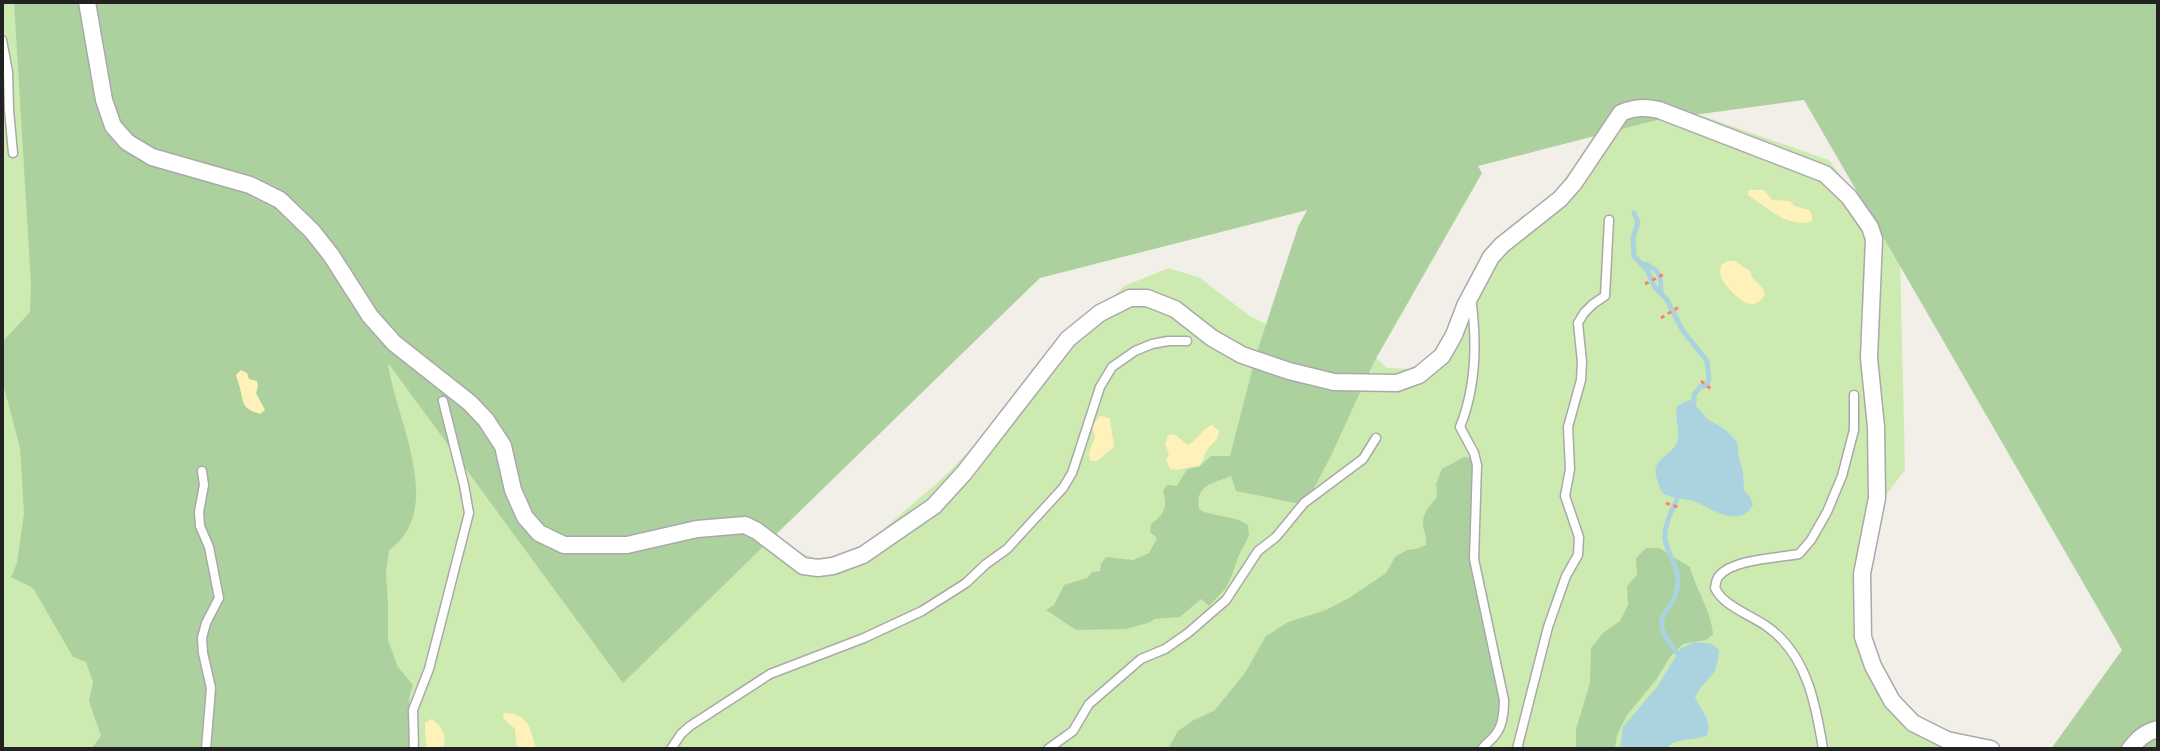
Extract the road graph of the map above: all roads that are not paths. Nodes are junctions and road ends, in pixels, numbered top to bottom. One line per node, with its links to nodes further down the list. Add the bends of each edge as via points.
1 (87, 2): 5 (street, via 104,100 113,126 127,142 152,157 250,185 280,200 312,231 394,343 486,420 503,446 525,517 539,533 564,545 627,545 697,529 745,525 803,566 833,566 863,555 934,506 1068,339 1100,313 1130,298 1167,305 1242,355 1289,371 1334,382 1397,383 1419,375 1442,356)
2 (2, 40): 3 (lane)
3 (13, 153)
4 (1609, 220): 17 (lane, via 1605,296 1578,323 1581,380 1568,427 1565,496 1579,537 1578,555 1548,627)
5 (1471, 295): 16 (lane, via 1476,330 1473,369 1460,427 1477,465 1474,559 1504,700 1497,733); 19 (street, via 1491,257 1560,199 1621,113 1632,109 1659,110 1825,174 1849,197 1874,239 1869,358 1877,498 1862,574 1863,637 1892,701 1913,723 1947,740)
6 (1187, 341): 14 (lane, via 1152,344 1112,367 1063,488 1007,549 966,583 864,638 770,674 690,726)
7 (1854, 395): 18 (lane, via 1854,430 1842,476 1811,540 1799,554 1729,569 1715,588 1770,628 1792,652 1809,683)
8 (443, 401): 13 (lane, via 469,513 429,669 413,710)
9 (1376, 438): 15 (lane, via 1363,459 1304,503 1258,551 1226,600 1165,649 1141,659 1089,704 1073,731)
10 (202, 471): 12 (lane, via 200,526 219,598 202,638 211,688)
11 (2158, 729): 20 (street)
12 (206, 749)
13 (414, 749)
14 (671, 749)
15 (1048, 749)
16 (1482, 749)
17 (1517, 749)
18 (1823, 749)
19 (1991, 749)
20 (2130, 749)

